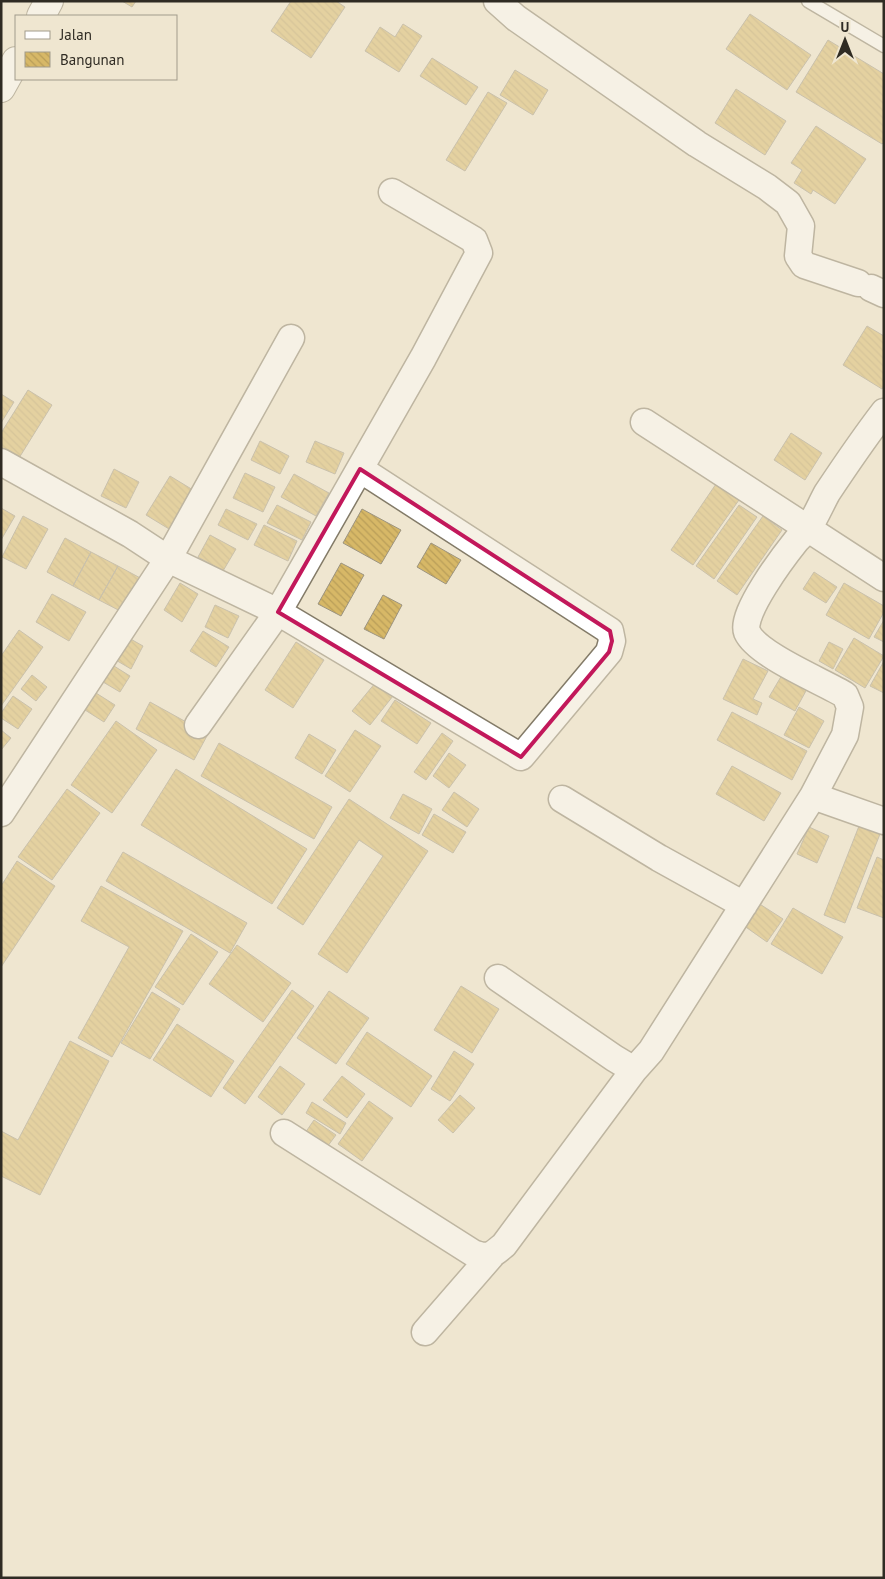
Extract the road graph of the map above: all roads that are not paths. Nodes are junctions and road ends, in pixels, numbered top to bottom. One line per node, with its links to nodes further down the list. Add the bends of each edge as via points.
1 (49, 1): 4 (street)
2 (496, 1): 9 (street, via 697,144 788,203 801,226 798,256 804,264)
3 (808, 1): 5 (lane)
4 (42, 15)
5 (884, 46)
6 (15, 63): 7 (street)
7 (1, 88)
8 (392, 192): 14 (street, via 474,240 479,253)
9 (871, 288)
10 (291, 338): 16 (street)
11 (884, 412): 15 (street, via 826,495)
12 (644, 422): 15 (street)
13 (1, 462): 16 (street, via 130,534)
14 (360, 469): 18 (street); 18 (street, via 610,631 609,652 521,757)
15 (808, 528): 17 (street); 20 (street, via 762,590 749,611 746,625 747,632 758,646 845,695 850,707 845,735)
16 (168, 559): 18 (street); 22 (street)
17 (884, 578)
18 (278, 612): 19 (street)
19 (198, 726)
20 (813, 796): 23 (street); 24 (street)
21 (562, 799): 24 (street)
22 (1, 812)
23 (884, 821)
24 (744, 905): 26 (street, via 651,1051)
25 (498, 978): 26 (street)
26 (634, 1070): 28 (street, via 504,1245)
27 (284, 1133): 28 (street, via 473,1253)
28 (491, 1256): 29 (street)
29 (425, 1332)

